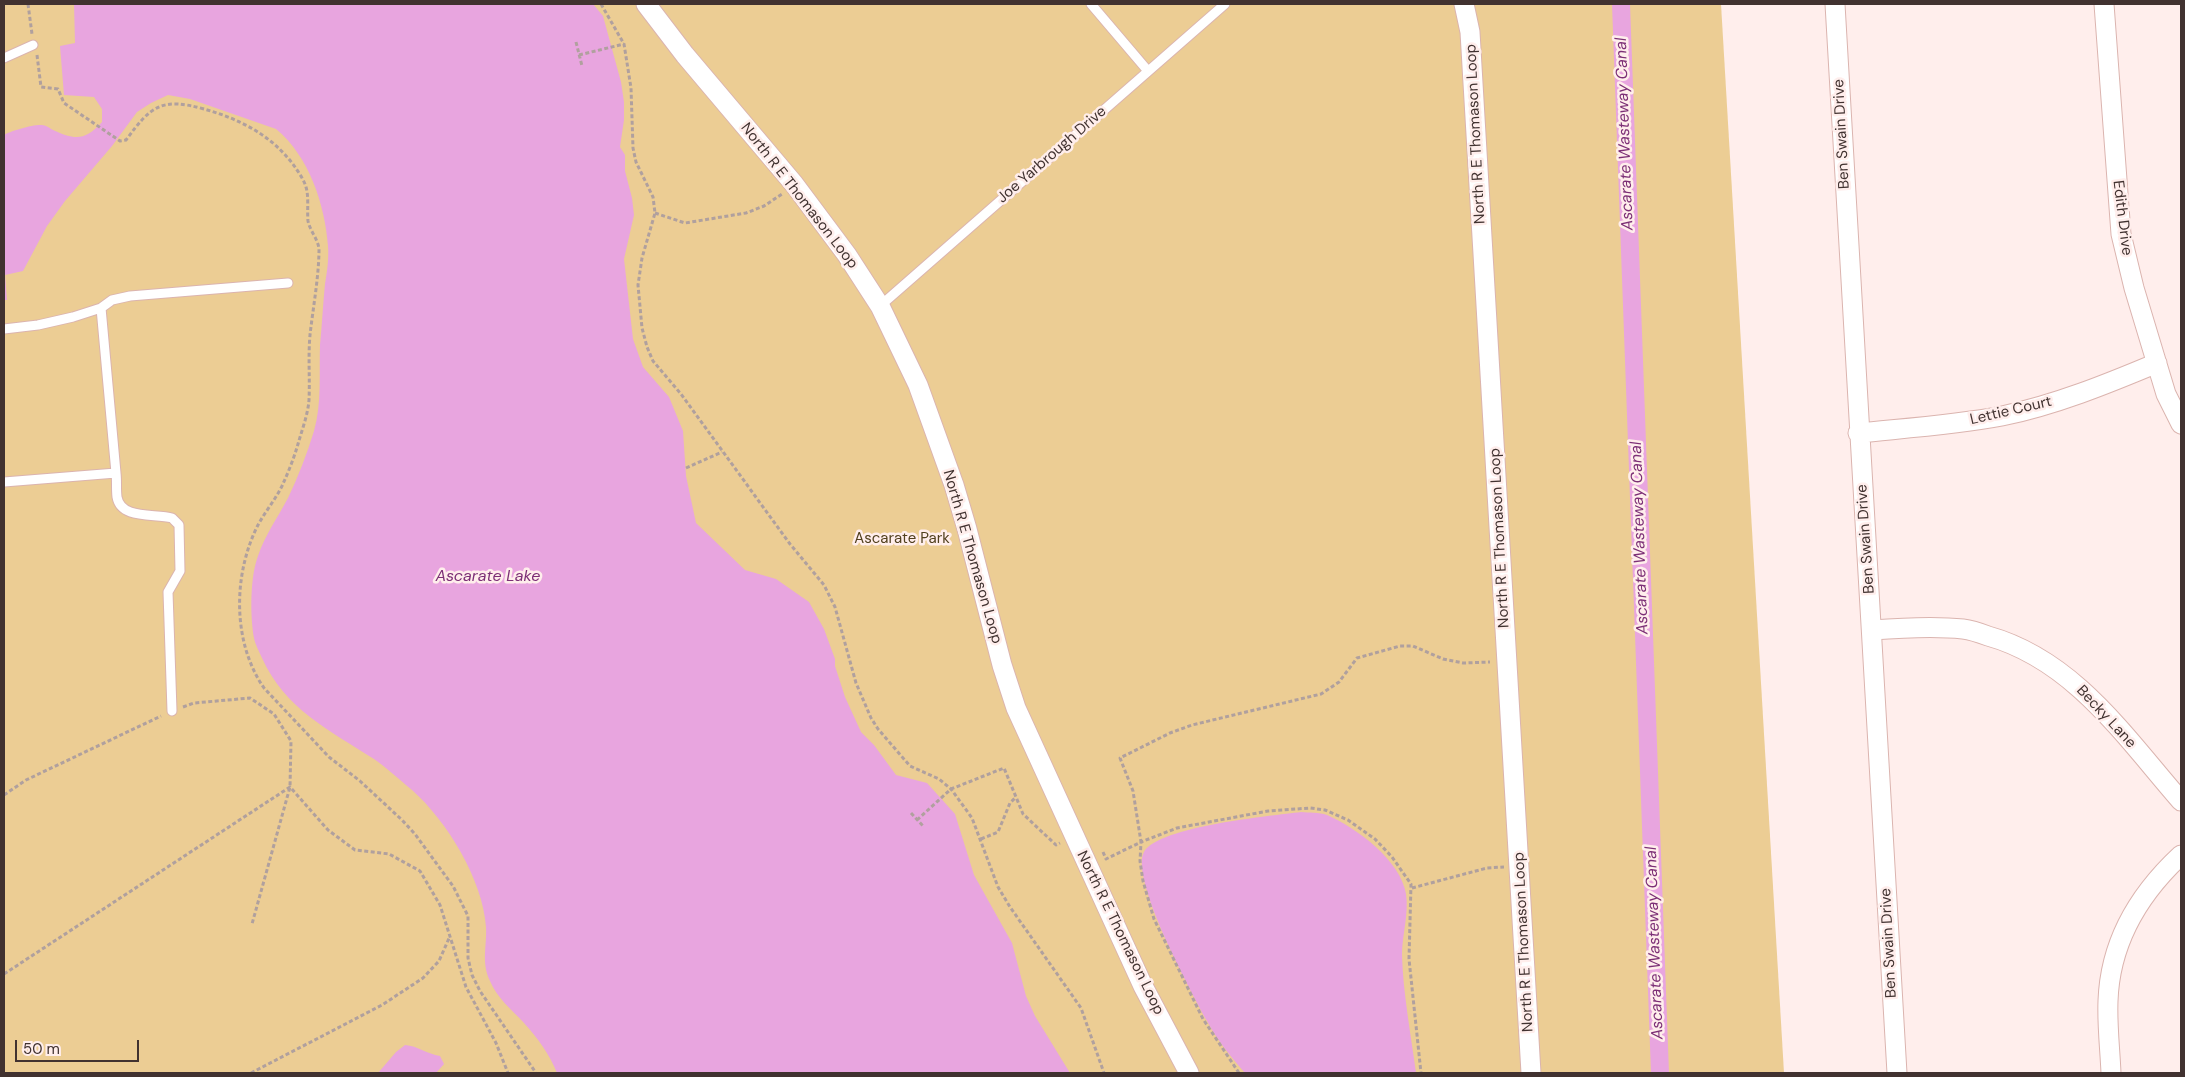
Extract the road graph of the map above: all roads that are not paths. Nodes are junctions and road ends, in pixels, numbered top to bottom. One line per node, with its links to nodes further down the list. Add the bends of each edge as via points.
1 (646, 4): 11 (street, North R E Thomason Loop, via 794,184)
2 (1090, 4): 9 (lane)
3 (1225, 4): 9 (lane, Joe Yarbrough Drive)
4 (1464, 4): 24 (street, North R E Thomason Loop, via 1470,32)
5 (1835, 4): 16 (street, Ben Swain Drive)
6 (2104, 4): 14 (street, Edith Drive, via 2121,234)
7 (34, 45): 8 (lane)
8 (4, 58)
9 (1148, 71): 11 (lane, Joe Yarbrough Drive)
10 (288, 283): 12 (lane, via 130,296 112,300)
11 (880, 306): 23 (street, North R E Thomason Loop, via 918,385 954,486 1016,708 1143,986)
12 (101, 308): 13 (lane, via 38,325); 17 (lane)
13 (4, 329)
14 (2157, 364): 15 (street, Edith Drive, via 2166,394); 16 (street, Lettie Court, via 2063,399 2004,415)
15 (2181, 424)
16 (1858, 433): 19 (street, Ben Swain Drive)
17 (116, 473): 18 (lane); 20 (lane, via 117,498 129,513 172,518 179,525 180,571 168,592)
18 (4, 482)
19 (1872, 630): 21 (street, Becky Lane, via 1963,628 2027,650 2054,666 2090,697); 25 (street, Ben Swain Drive)
20 (172, 710)
21 (2181, 801)
22 (2181, 855): 26 (street, via 2144,894 2129,918 2116,952 2108,1002)
23 (1189, 1073)
24 (1531, 1073)
25 (1897, 1073)
26 (2111, 1073)

